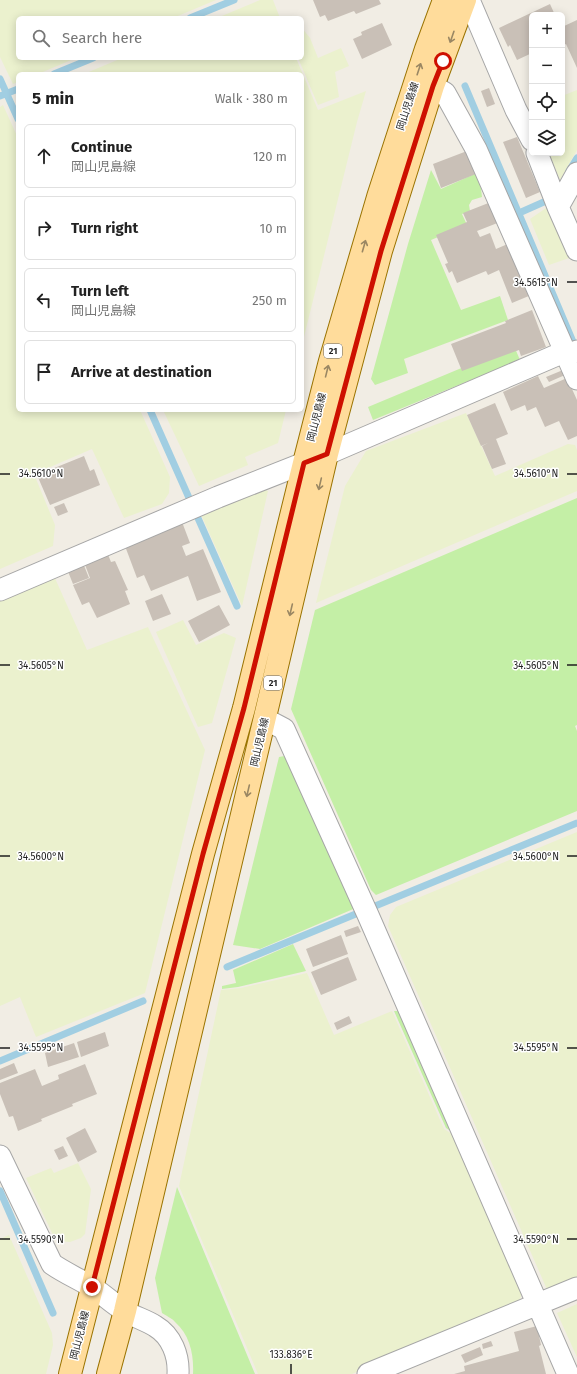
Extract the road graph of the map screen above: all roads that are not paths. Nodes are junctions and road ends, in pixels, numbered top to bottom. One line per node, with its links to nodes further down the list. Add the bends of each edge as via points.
1 (444, 0): 13 (main road, 岡山児島線 / 21, one-way to 1, via 330,361 378,197)
2 (465, 0): 4 (main road, 岡山児島線 / 21, one-way to 4)
3 (469, 0): 5 (street)
4 (433, 86): 10 (street, via 445,93 476,149); 12 (main road, 岡山児島線 / 21, via 381,251)
5 (529, 134)
6 (538, 156): 8 (street)
7 (577, 173): 8 (street)
8 (558, 206): 9 (street)
9 (577, 250)
10 (570, 353): 11 (street); 12 (street, via 557,355)
11 (577, 380)
12 (327, 454): 13 (street); 15 (main road, 岡山児島線 / 21, one-way to 15)
13 (304, 463): 14 (street); 17 (main road, 岡山児島線 / 21, via 244,708 203,854)
14 (0, 590)
15 (265, 719): 19 (street, via 284,729 366,910); 20 (main road, 岡山児島線 / 21, one-way to 20)
16 (0, 1156): 17 (street, via 52,1264)
17 (92, 1287): 20 (street); 21 (main road, 岡山児島線 / 21)
18 (577, 1288): 19 (street)
19 (540, 1310): 24 (street); 25 (street)
20 (125, 1311): 22 (main road, 岡山児島線 / 21); 23 (street, via 156,1326 166,1335 176,1354)
21 (70, 1374)
22 (108, 1374)
23 (178, 1374)
24 (368, 1374)
25 (568, 1374)

